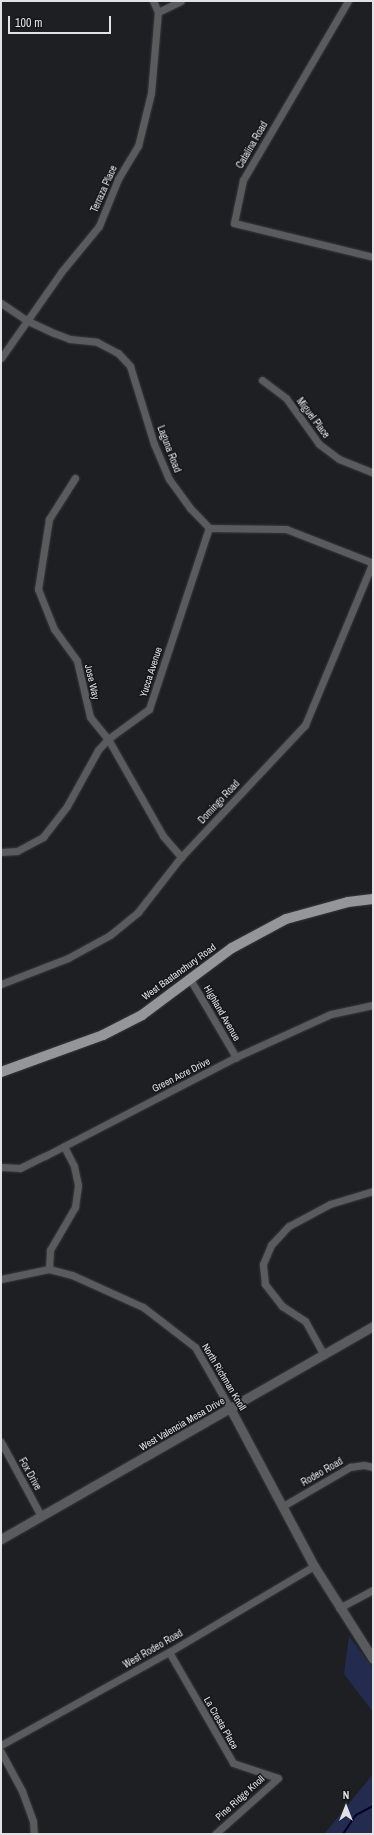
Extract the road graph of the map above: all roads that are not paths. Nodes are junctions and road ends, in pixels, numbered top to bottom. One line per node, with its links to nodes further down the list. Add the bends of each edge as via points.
1 (154, 1): 4 (street, Terraza Place)
2 (181, 1): 4 (street)
3 (348, 1): 5 (street, Catalina Road, via 243,180 234,223)
4 (158, 12): 7 (street, Terraza Place, via 150,93 138,146 118,179 99,226 62,271)
5 (373, 257)
6 (1, 303): 7 (street, Laguna Road)
7 (28, 321): 8 (street, Terraza Place); 12 (street, Laguna Road, via 70,339 97,342 118,353 130,366 154,444 169,479)
8 (1, 358)
9 (262, 380): 10 (street, Miguel Place, via 286,398 318,444 339,459)
10 (373, 472)
11 (75, 478): 14 (street, Jose Way, via 49,518 38,589 54,629 77,661 90,717)
12 (209, 528): 13 (street, via 286,529); 14 (street, Yucca Avenue, via 149,709)
13 (373, 563): 16 (street, Domingo Road, via 305,725)
14 (108, 738): 15 (street, Yucca Avenue, via 98,750 67,806 43,837 17,851); 16 (street, Jose Way, via 163,836)
15 (1, 852)
16 (181, 857): 19 (street, Domingo Road, via 138,912 110,935 68,958)
17 (373, 899): 18 (main road, West Bastanchury Road, via 348,902 292,916 232,948)
18 (190, 979): 21 (street, Highland Avenue); 22 (main road, West Bastanchury Road, via 142,1015 103,1035)
19 (1, 984)
20 (373, 1004): 21 (street, Green Acre Drive, via 331,1014)
21 (236, 1057): 23 (street, Green Acre Drive)
22 (1, 1072)
23 (64, 1146): 24 (street, Green Acre Drive, via 20,1168); 26 (street, via 78,1185 75,1207 50,1250)
24 (1, 1167)
25 (373, 1191): 29 (street, via 330,1204 289,1226 271,1246 263,1264 266,1284 282,1306 305,1322)
26 (49, 1269): 27 (street, North Richman Knoll); 30 (street, North Richman Knoll, via 72,1275 143,1307 195,1347)
27 (1, 1279)
28 (373, 1326): 29 (street, West Valencia Mesa Drive)
29 (324, 1355): 30 (street, West Valencia Mesa Drive)
30 (230, 1408): 33 (street, North Richman Knoll); 34 (street, West Valencia Mesa Drive)
31 (1, 1442): 34 (street, Fox Drive)
32 (373, 1467): 33 (street, Rodeo Road, via 350,1467)
33 (283, 1506): 36 (street, North Richman Knoll)
34 (41, 1516): 35 (street, West Valencia Mesa Drive)
35 (1, 1539)
36 (314, 1566): 38 (street, North Richman Knoll); 39 (street, West Rodeo Road)
37 (373, 1590): 38 (street)
38 (339, 1608): 40 (street, North Richman Knoll)
39 (169, 1652): 41 (street, West Rodeo Road); 43 (street, La Cresta Place, via 233,1763)
40 (373, 1659)
41 (1, 1745)
42 (1, 1752): 44 (street, via 22,1791)
43 (278, 1778): 45 (street, Pine Ridge Knoll)
44 (34, 1834)
45 (215, 1834)

